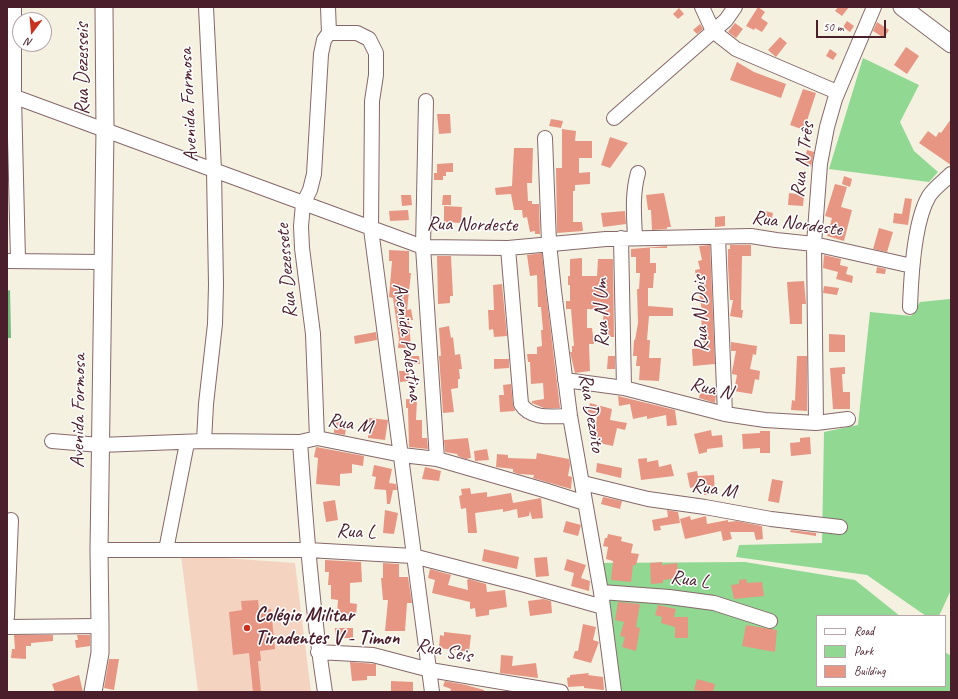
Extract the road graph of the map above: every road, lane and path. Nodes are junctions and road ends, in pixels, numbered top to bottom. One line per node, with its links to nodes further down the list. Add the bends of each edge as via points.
1 (14, 7): 13 (street)
2 (104, 7): 16 (main road, Rua Dezesseis)
3 (206, 7): 18 (street, Avenida Formosa)
4 (328, 7): 10 (street)
5 (702, 7): 9 (street)
6 (735, 7): 9 (street, via 726,20)
7 (874, 7): 12 (street, Rua N Três)
8 (902, 7): 11 (main road)
9 (713, 31): 12 (street, via 736,49); 15 (street)
10 (329, 33): 21 (street, Rua Dezessete, via 324,40 321,54 314,174); 22 (street, Avenida Palestina, via 357,33 369,40 376,53 372,101)
11 (951, 44)
12 (838, 92): 27 (street, Rua N Três, via 826,127 820,164)
13 (10, 95): 16 (street, Rua Nordeste); 30 (street)
14 (426, 101): 28 (street)
15 (614, 118)
16 (105, 130): 18 (street, Rua Nordeste); 31 (main road, Avenida Formosa)
17 (546, 138): 26 (street, Rua Dezoito)
18 (214, 170): 21 (street, Rua Nordeste); 42 (street, Avenida Formosa, via 215,324)
19 (638, 173): 23 (street, via 633,202)
20 (951, 174): 32 (street, via 930,195 923,209)
21 (303, 204): 22 (street, Rua Nordeste); 40 (street, Rua Dezessete, via 302,248 313,334)
22 (371, 229): 28 (street, Rua Nordeste); 46 (street, Avenida Palestina)
23 (635, 237): 24 (street, Rua Nordeste); 25 (street, Rua Nordeste)
24 (718, 237): 27 (street, Rua Nordeste, via 751,236); 36 (street, Rua N Dois)
25 (621, 238): 26 (street, Rua Nordeste); 35 (street, Rua N Um)
26 (549, 243): 29 (street, Rua Nordeste); 34 (street, Rua Dezoito)
27 (814, 244): 32 (street, Rua Nordeste); 39 (street, Rua N Três)
28 (423, 247): 29 (street, Rua Nordeste); 47 (street)
29 (508, 248): 37 (street, via 521,404 532,414)
30 (12, 260): 31 (street)
31 (103, 262): 45 (main road, Avenida Formosa)
32 (912, 266): 33 (street)
33 (910, 307)
34 (565, 380): 35 (street, Rua N); 37 (street, Rua Dezoito)
35 (624, 388): 36 (street, Rua N)
36 (725, 414): 39 (street, Rua N, via 765,420)
37 (570, 416): 48 (street, Rua Dezoito)
38 (848, 419): 39 (street, Rua N)
39 (816, 423)
40 (316, 438): 43 (street, Rua M); 46 (street, Rua M)
41 (52, 441): 45 (street, Rua M)
42 (204, 441): 43 (street, Rua M); 44 (street, Rua M)
43 (300, 442): 54 (street)
44 (187, 443): 45 (street, Rua M); 53 (street)
45 (100, 445): 52 (main road, Avenida Formosa)
46 (402, 455): 47 (street, Rua M); 55 (street, Avenida Palestina)
47 (438, 459): 49 (street, Rua M)
48 (583, 483): 49 (street, Rua Dezoito); 51 (street, Rua M, via 648,499 771,519)
49 (586, 503): 56 (street, Rua Dezoito)
50 (11, 520): 58 (street)
51 (840, 526)
52 (99, 550): 53 (street, Rua L); 60 (main road, Avenida Formosa)
53 (166, 550): 54 (street, Rua L)
54 (308, 550): 55 (street, Rua L); 62 (street)
55 (413, 556): 57 (street, Rua L); 63 (street, Avenida Palestina)
56 (601, 592): 57 (street, Rua Dezoito); 59 (street, Rua L, via 714,603)
57 (603, 607): 68 (street, Rua Dezoito)
58 (7, 617)
59 (770, 621)
60 (100, 626): 61 (street); 64 (main road, Avenida Formosa, via 100,653)
61 (7, 627)
62 (318, 652): 63 (street, Rua Seis, via 373,655); 65 (street)
63 (430, 670): 66 (street, Avenida Palestina); 67 (street, Rua Seis)
64 (93, 692)
65 (325, 692)
66 (432, 692)
67 (561, 692)
68 (614, 692)

